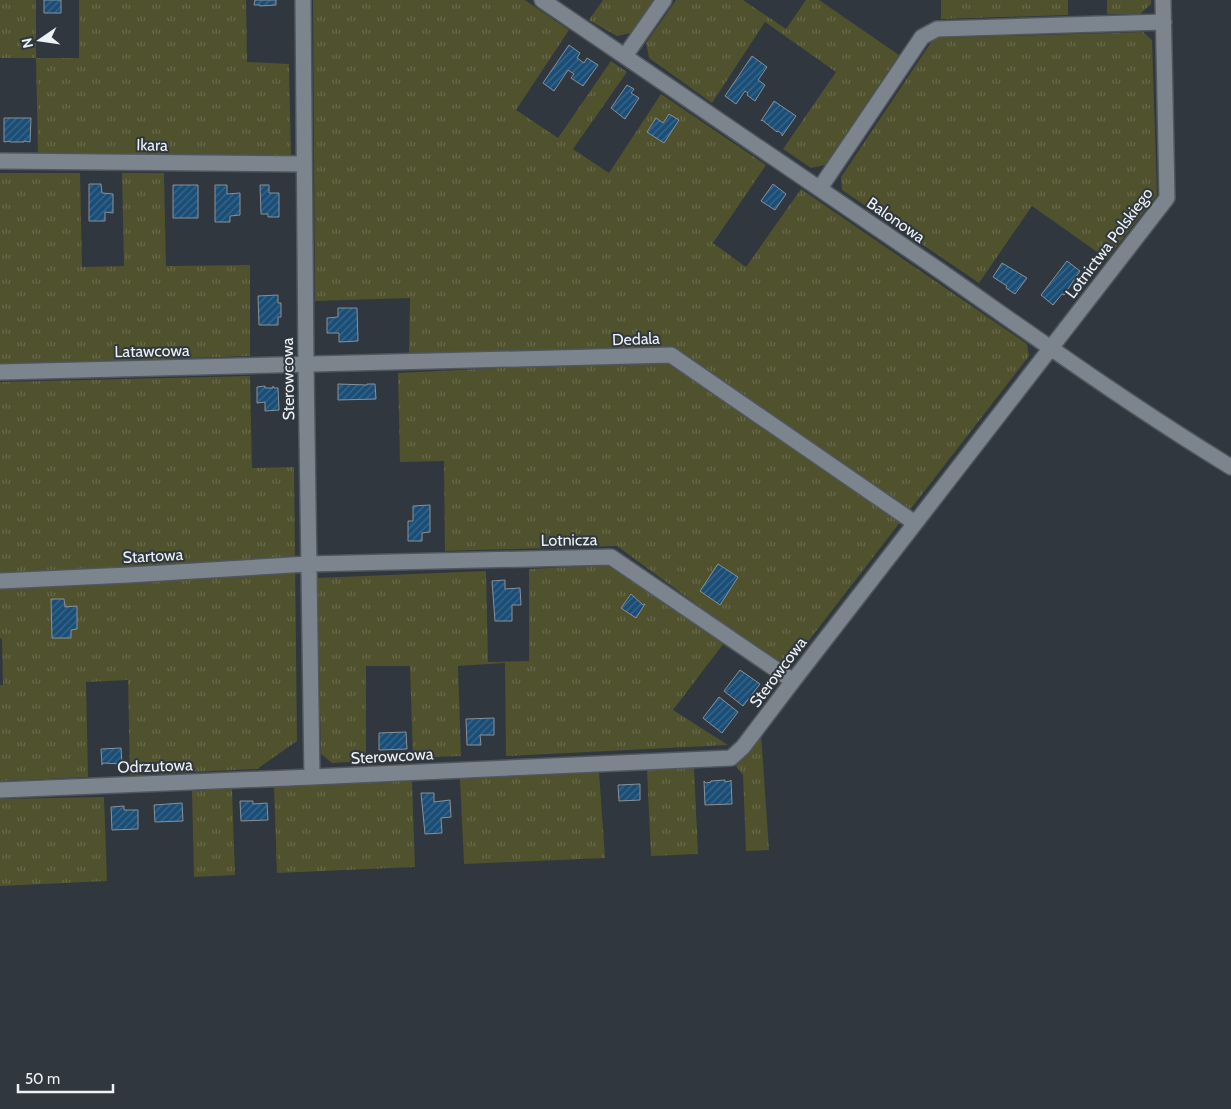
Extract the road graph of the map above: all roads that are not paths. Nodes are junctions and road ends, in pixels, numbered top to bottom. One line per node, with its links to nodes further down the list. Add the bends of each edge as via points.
1 (303, 0): 8 (street, Sterowcowa)
2 (542, 0): 6 (street, Balonowa)
3 (664, 0): 6 (street)
4 (1163, 0): 5 (street, Lotnictwa Polskiego)
5 (1164, 22): 9 (street, via 936,29 922,37); 10 (street, Lotnictwa Polskiego, via 1168,198)
6 (626, 56): 9 (street, Balonowa)
7 (0, 161): 8 (street, Ikara)
8 (304, 164): 11 (street, Sterowcowa)
9 (820, 188): 10 (street, Balonowa)
10 (1052, 348): 13 (street, Balonowa); 14 (street, Sterowcowa)
11 (306, 365): 12 (street, Latawcowa); 14 (street, Dedala, via 670,356); 15 (street, Sterowcowa)
12 (0, 372)
13 (1231, 467)
14 (915, 522): 17 (street, Sterowcowa)
15 (308, 564): 16 (street, Startowa); 17 (street, Lotnicza, via 611,557); 18 (street, Sterowcowa)
16 (0, 581)
17 (792, 681): 18 (street, Sterowcowa, via 743,747 731,758)
18 (312, 777): 19 (street, Odrzutowa)
19 (0, 790)

